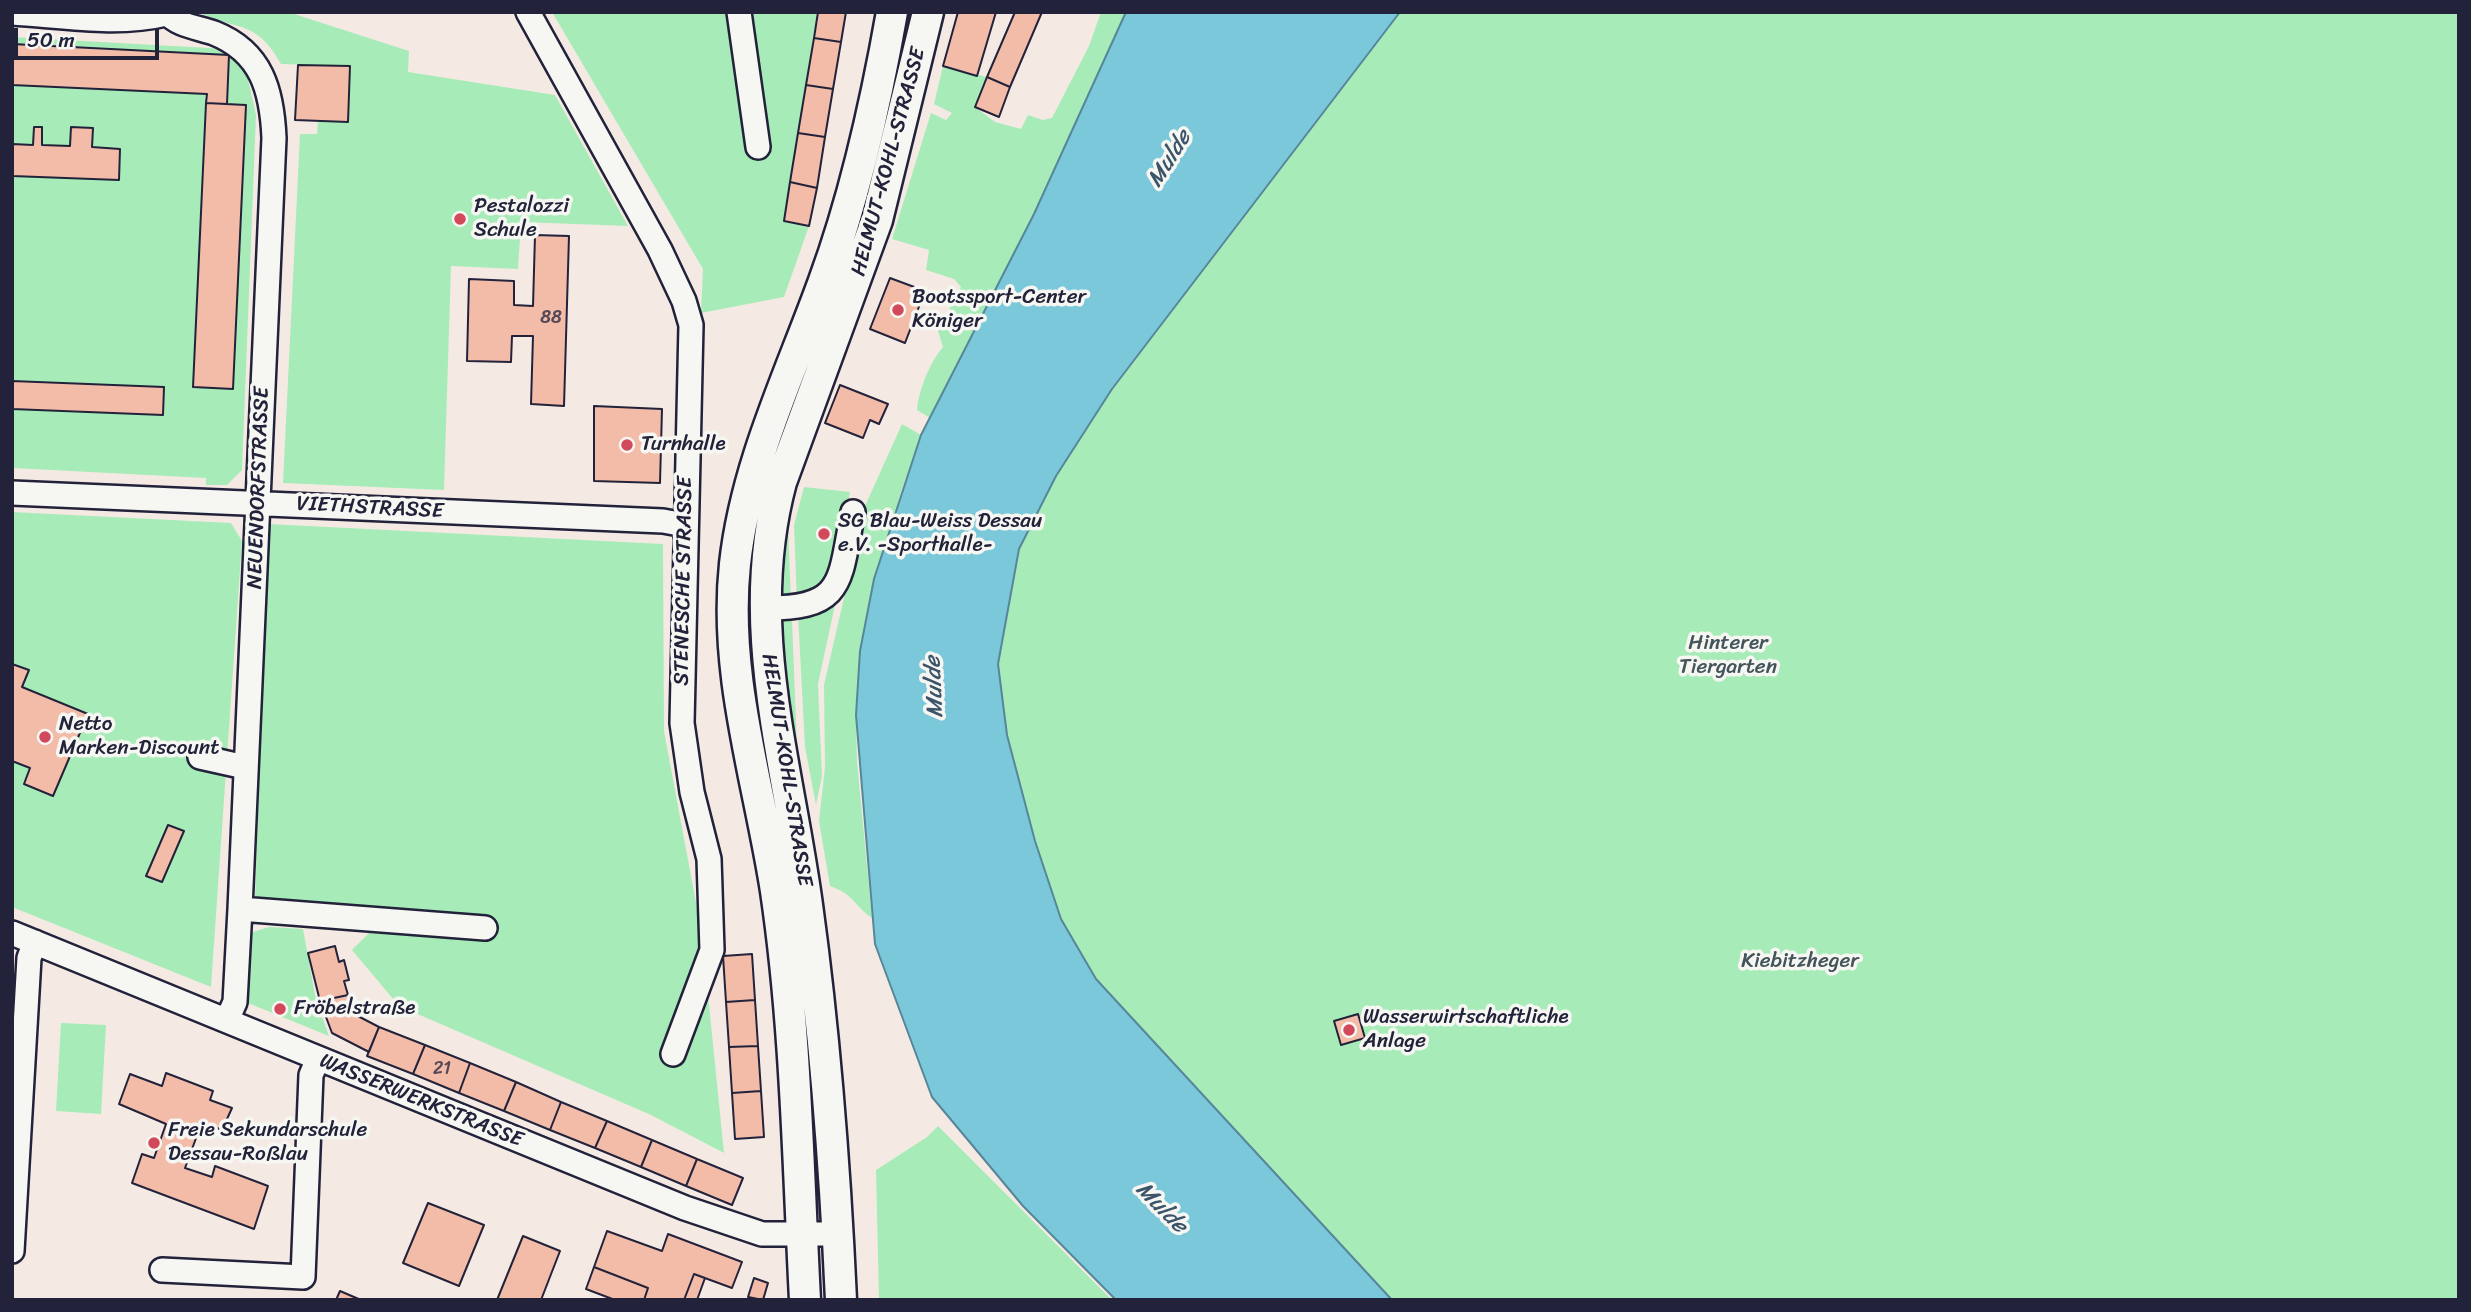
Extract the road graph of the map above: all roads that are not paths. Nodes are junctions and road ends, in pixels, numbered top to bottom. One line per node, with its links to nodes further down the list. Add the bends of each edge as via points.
1 (528, 12): 11 (street, STENESCHE STRASSE, via 684,301 691,325)
2 (739, 12): 7 (street)
3 (892, 12): 23 (main road, HELMUT-KOHL-STRASSE, via 868,136 848,208 756,458 741,514 735,568 736,668 784,956)
4 (928, 12): 12 (main road, HELMUT-KOHL-STRASSE, via 877,220 777,495)
5 (12, 13): 6 (street, via 148,19)
6 (166, 13): 9 (street, NEUENDORFSTRASSE, via 241,48 265,78 272,106)
7 (758, 148)
8 (12, 492): 9 (street, VIETHSTRASSE)
9 (259, 502): 11 (street, VIETHSTRASSE); 14 (street, NEUENDORFSTRASSE)
10 (853, 512): 12 (street, via 835,587 826,598 809,606)
11 (685, 525): 20 (street, STENESCHE STRASSE, via 682,723 692,792 709,859 712,950)
12 (764, 608): 22 (main road, HELMUT-KOHL-STRASSE, via 771,702 803,870 822,1024)
13 (200, 757): 14 (street)
14 (246, 767): 15 (street, NEUENDORFSTRASSE)
15 (240, 909): 16 (street); 19 (street, NEUENDORFSTRASSE, via 235,1002)
16 (485, 928)
17 (12, 933): 18 (street, WASSERWERKSTRASSE)
18 (35, 942): 19 (street, WASSERWERKSTRASSE); 24 (street, via 29,958)
19 (227, 1020): 21 (street, WASSERWERKSTRASSE)
20 (673, 1054)
21 (318, 1059): 23 (street, WASSERWERKSTRASSE, via 685,1208 762,1234); 25 (street, via 311,1075 303,1277)
22 (837, 1234): 23 (street, WASSERWERKSTRASSE); 27 (main road, HELMUT-KOHL-STRASSE)
23 (801, 1235): 26 (main road, HELMUT-KOHL-STRASSE)
24 (12, 1251)
25 (162, 1270)
26 (805, 1300)
27 (841, 1300)

